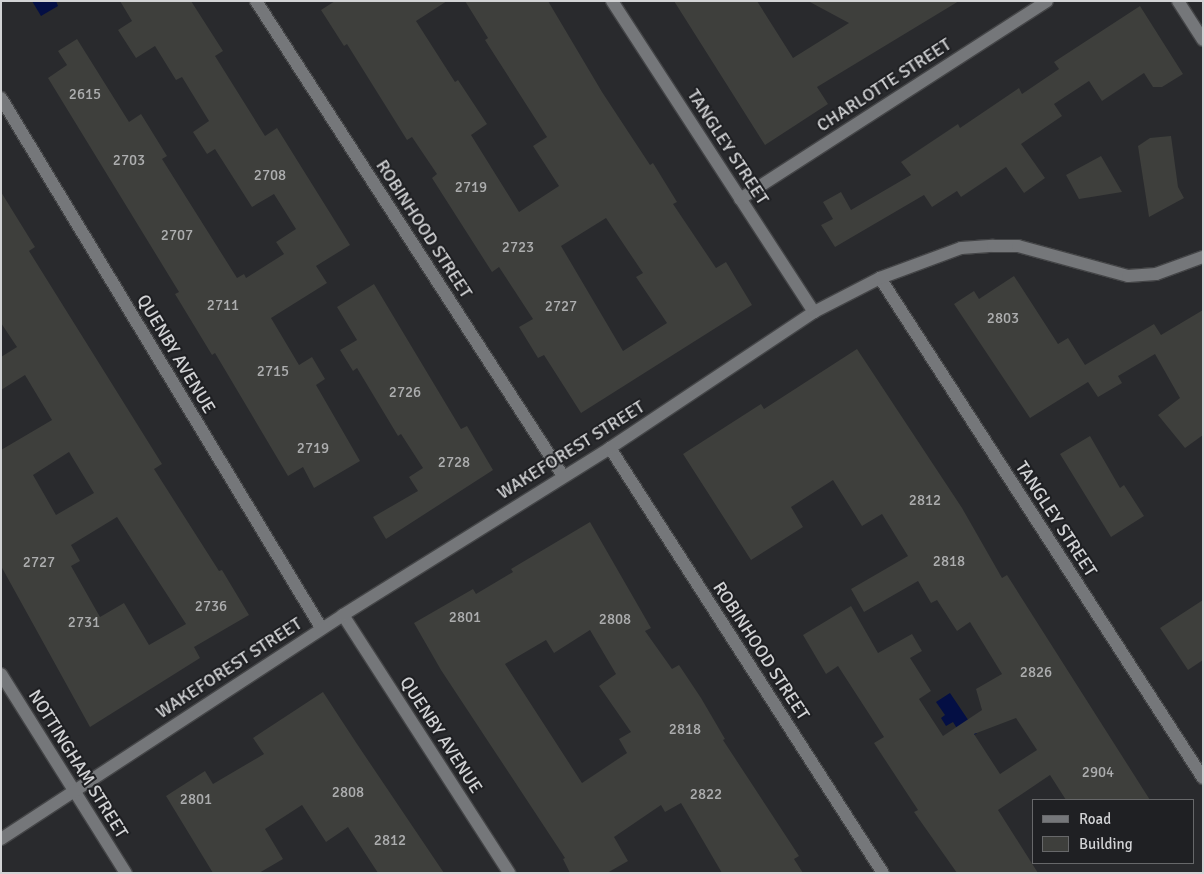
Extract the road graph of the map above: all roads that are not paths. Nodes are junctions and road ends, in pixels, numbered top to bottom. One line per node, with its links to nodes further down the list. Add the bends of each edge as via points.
1 (256, 1): 12 (street, ROBINHOOD STREET)
2 (612, 1): 7 (street, TANGLEY STREET)
3 (1046, 1): 7 (street, CHARLOTTE STREET)
4 (1178, 1): 5 (street)
5 (1203, 40)
6 (1, 98): 14 (street, QUENBY AVENUE)
7 (740, 199): 10 (street, TANGLEY STREET)
8 (1203, 257): 9 (street, WAKEFOREST STREET, via 1156,274 1128,276 1018,246 962,248)
9 (880, 278): 10 (street, WAKEFOREST STREET); 16 (street, TANGLEY STREET)
10 (814, 312): 11 (street, WAKEFOREST STREET)
11 (610, 448): 12 (street, WAKEFOREST STREET); 21 (street, ROBINHOOD STREET)
12 (563, 476): 13 (street, WAKEFOREST STREET)
13 (343, 615): 14 (street, WAKEFOREST STREET); 20 (street, QUENBY AVENUE)
14 (322, 629): 17 (street, WAKEFOREST STREET)
15 (1, 674): 17 (street, NOTTINGHAM STREET)
16 (1203, 778)
17 (73, 791): 18 (street, WAKEFOREST STREET); 19 (street, NOTTINGHAM STREET)
18 (1, 839)
19 (126, 873)
20 (509, 873)
21 (884, 873)

